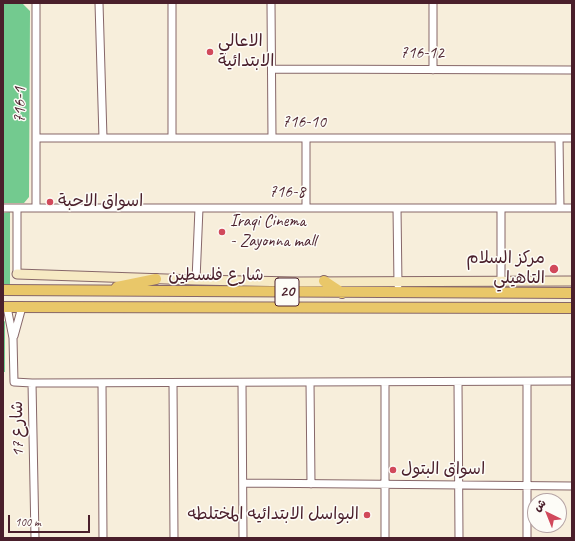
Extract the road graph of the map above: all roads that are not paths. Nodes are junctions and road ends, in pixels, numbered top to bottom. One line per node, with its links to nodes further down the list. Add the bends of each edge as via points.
1 (36, 3): 9 (street, 716-1)
2 (99, 3): 10 (street)
3 (172, 3): 11 (street)
4 (271, 3): 6 (street)
5 (433, 3): 7 (street)
6 (272, 69): 7 (street, 716-12); 12 (street)
7 (434, 70): 8 (street, 716-12)
8 (572, 70)
9 (36, 138): 10 (street, 716-10); 18 (street, 716-1)
10 (103, 138): 11 (street, 716-10)
11 (172, 138): 12 (street, 716-10)
12 (272, 138): 13 (street, 716-10)
13 (306, 138): 14 (street, 716-10); 20 (street)
14 (559, 138): 15 (street, 716-10); 23 (street)
15 (572, 138)
16 (3, 208): 17 (street, 716-8)
17 (17, 208): 18 (street, 716-8); 25 (street)
18 (36, 208): 19 (street, 716-8)
19 (199, 208): 20 (street, 716-8); 27 (street)
20 (306, 208): 21 (street, 716-8)
21 (397, 208): 22 (street, 716-8); 28 (street)
22 (501, 208): 23 (street, 716-8); 29 (street)
23 (560, 208): 24 (street, 716-8)
24 (572, 208)
25 (17, 274): 26 (street)
26 (156, 279): 27 (street); 33 (main road)
27 (196, 280): 31 (street)
28 (398, 280): 29 (street); 31 (street); 35 (street)
29 (501, 281): 30 (street); 36 (street)
30 (572, 281)
31 (324, 282): 34 (main road)
32 (3, 290): 33 (main road, شارع فلسطين / 20)
33 (104, 291): 34 (main road, شارع فلسطين / 20)
34 (342, 293): 35 (main road, شارع فلسطين / 20)
35 (398, 293): 36 (main road, شارع فلسطين / 20)
36 (501, 293): 37 (main road, شارع فلسطين / 20)
37 (572, 293)
38 (22, 307): 39 (main road, شارع فلسطين / 20); 40 (main road, شارع فلسطين / 20); 41 (street, شارع 17)
39 (4, 308): 41 (street, شارع 17)
40 (572, 308)
41 (13, 338): 48 (street, شارع 17, via 14,382)
42 (242, 382): 43 (street); 50 (street); 51 (street)
43 (310, 382): 44 (street); 52 (street)
44 (386, 382): 45 (street); 53 (street)
45 (458, 382): 46 (street); 54 (street)
46 (527, 382): 47 (street); 55 (street)
47 (572, 382)
48 (32, 383): 49 (street); 57 (street, شارع 17)
49 (102, 383): 50 (street); 58 (street)
50 (173, 383): 59 (street)
51 (243, 483): 52 (street); 60 (street)
52 (311, 484): 53 (street)
53 (385, 484): 54 (street); 61 (street)
54 (458, 485): 55 (street); 62 (street)
55 (527, 485): 56 (street); 63 (street)
56 (572, 486)
57 (35, 538)
58 (103, 538)
59 (174, 538)
60 (243, 538)
61 (385, 538)
62 (458, 538)
63 (527, 538)

